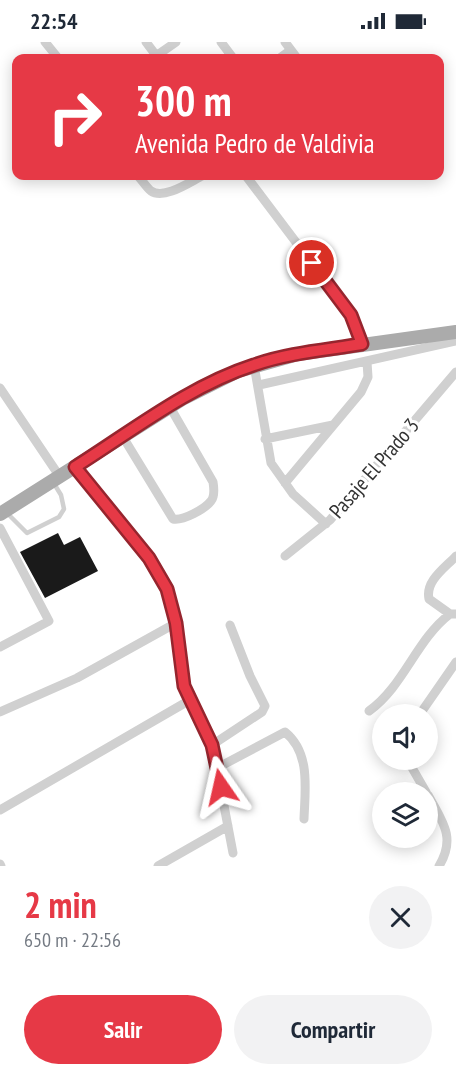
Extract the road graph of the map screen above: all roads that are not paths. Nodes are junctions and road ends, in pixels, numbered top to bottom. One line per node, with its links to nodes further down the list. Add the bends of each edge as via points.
1 (45, 42): 4 (street)
2 (176, 42): 5 (street)
3 (220, 42): 6 (street)
4 (55, 54)
5 (161, 54)
6 (230, 54)
7 (141, 180): 8 (street, via 158,194)
8 (194, 180)
9 (249, 180): 12 (street, via 351,315)
10 (456, 332): 12 (main road)
11 (456, 341): 13 (street)
12 (362, 344): 14 (main road)
13 (367, 362): 16 (street); 19 (street, via 364,387)
14 (254, 364): 16 (street); 18 (main road, via 208,384)
15 (456, 372): 26 (street, Pasaje El Prado 3)
16 (259, 385): 21 (street)
17 (0, 388): 23 (street)
18 (170, 407): 20 (main road); 20 (street, via 211,479 214,495 209,504 175,520)
19 (333, 425): 21 (street); 24 (street)
20 (123, 437): 22 (main road)
21 (266, 439): 24 (street, via 271,463)
22 (75, 467): 23 (main road); 31 (street, via 149,558 167,589)
23 (57, 479): 25 (main road); 25 (lane, via 64,509 58,517 27,533 21,531 10,514)
24 (285, 483): 26 (street)
25 (2, 513)
26 (326, 525): 28 (street, Pasaje El Prado 3)
27 (0, 528): 33 (street, via 49,621)
28 (285, 556)
29 (456, 556): 30 (street, via 429,584 427,592 429,599)
30 (453, 614): 37 (street, via 431,633 389,694)
31 (176, 623): 35 (street, via 182,678); 38 (street, via 77,678)
32 (230, 625): 39 (street, via 265,706 262,712)
33 (0, 647)
34 (456, 662): 36 (street)
35 (190, 700): 39 (street); 41 (street)
36 (427, 704)
37 (369, 711)
38 (0, 712)
39 (212, 745): 40 (street)
40 (217, 768): 43 (street, via 285,732 305,768); 44 (street)
41 (0, 810)
42 (438, 813): 47 (street, via 451,837 449,854)
43 (304, 819)
44 (228, 826): 45 (street); 46 (street)
45 (233, 853)
46 (158, 866)
47 (439, 866)

